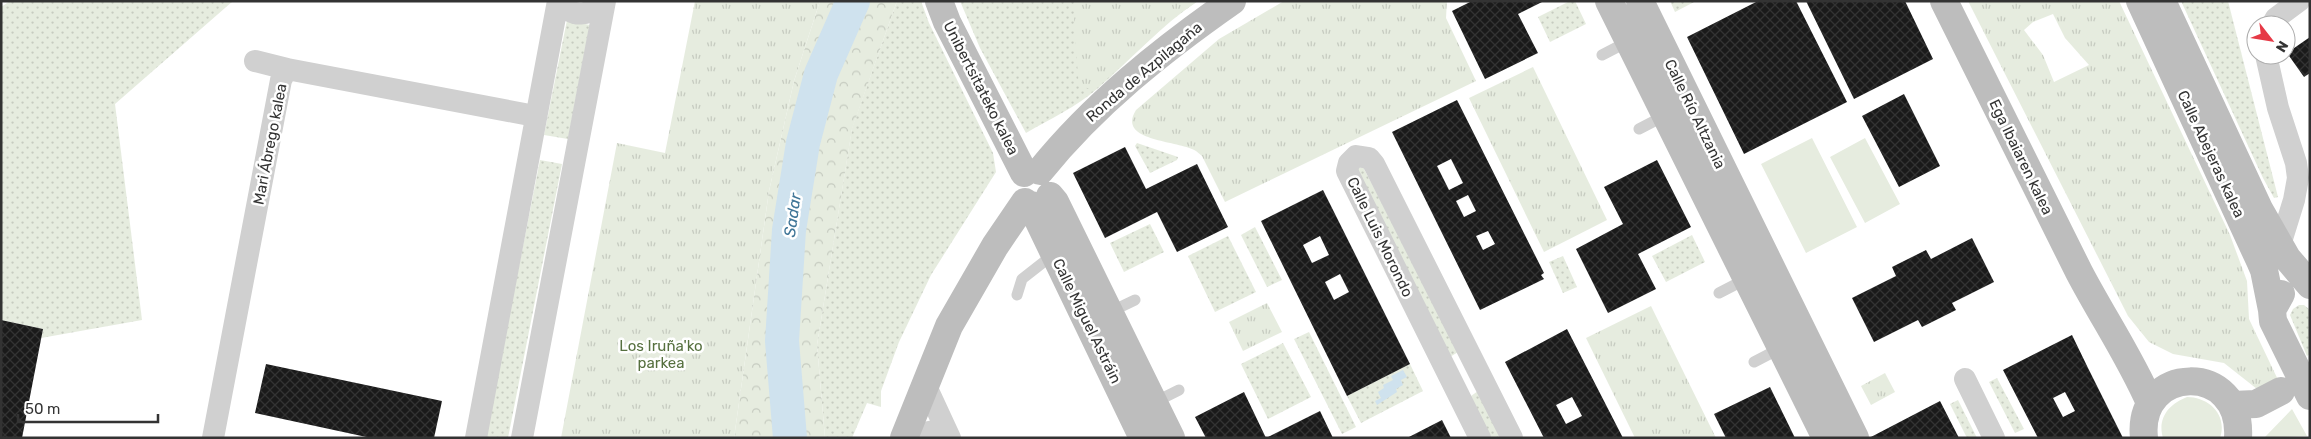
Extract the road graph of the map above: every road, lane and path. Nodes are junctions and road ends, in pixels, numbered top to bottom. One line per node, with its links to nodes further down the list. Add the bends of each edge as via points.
1 (560, 1): 2 (street, via 569,10 580,14 593,12); 18 (street)
2 (605, 1): 52 (street)
3 (939, 1): 21 (street, Unibertsitateko kalea)
4 (1232, 1): 21 (street, Ronda de Azpilagaña, via 1140,71 1082,124)
5 (1609, 1): 12 (street, Calle Río Altzania)
6 (1640, 1): 27 (street, Calle Río Altzania)
7 (1944, 1): 34 (street, Ega Ibaiaren kalea)
8 (2140, 1): 32 (street, Calle Abejeras kalea, via 2257,253)
9 (2162, 1): 23 (street, Calle Abejeras kalea)
10 (2299, 1): 11 (street)
11 (2280, 15)
12 (1629, 41): 13 (lane); 17 (street, Calle Río Altzania)
13 (1602, 54)
14 (255, 61): 16 (street)
15 (2268, 65): 20 (street, via 2278,108)
16 (287, 69): 18 (street, Mari Ábrego kalea); 50 (street, Mari Ábrego kalea, via 282,80)
17 (1666, 115): 19 (lane, Calle Río Altzania); 27 (street, Calle Río Altzania)
18 (536, 116): 51 (street)
19 (1640, 129)
20 (2302, 160): 22 (street)
21 (1034, 189): 24 (street, Ronda de Azpilagaña); 25 (street, Calle Miguel Astráin); 33 (street, Calle Miguel Astráin, via 1055,202)
22 (2294, 200): 23 (street, via 2286,209); 26 (street)
23 (2265, 219): 26 (street, Calle Abejeras kalea)
24 (1004, 235): 25 (street, via 1025,231); 42 (street, Ronda de Azpilagaña, via 949,326)
25 (1048, 243): 30 (lane, via 1022,279); 54 (street, Calle Miguel Astráin)
26 (2280, 245): 28 (street, Calle Abejeras kalea)
27 (1746, 251): 29 (lane); 35 (street, Calle Río Altzania); 59 (street, Calle Río Altzania)
28 (2310, 285): 32 (street, via 2290,287)
29 (1719, 293)
30 (1017, 295)
31 (1136, 300): 33 (lane, Calle Miguel Astráin)
32 (2272, 310): 45 (street, Calle Abejeras kalea)
33 (1110, 312): 46 (street, Calle Miguel Astráin)
34 (2100, 312): 41 (street, Ega Ibaiaren kalea, via 2139,353); 47 (street, Ega Ibaiaren kalea, via 2133,365)
35 (1782, 348): 37 (lane); 58 (street, Calle Río Altzania)
36 (1471, 356): 38 (street); 38 (street, Calle Luis Morondo, via 1374,164 1369,158 1356,156 1347,171); 40 (street, Calle Luis Morondo)
37 (1754, 362)
38 (1446, 369): 44 (street, Calle Luis Morondo)
39 (1965, 379): 60 (street)
40 (1484, 380): 44 (street); 57 (street, Calle Luis Morondo)
41 (2175, 383): 47 (street, via 2160,391); 48 (street, via 2202,381 2226,394)
42 (925, 384): 49 (street, Ronda de Azpilagaña); 53 (street)
43 (1179, 390): 46 (lane)
44 (1459, 394): 56 (street, Calle Luis Morondo)
45 (2292, 396): 48 (street, via 2256,404); 63 (street)
46 (1155, 402): 55 (street, Calle Miguel Astráin)
47 (2150, 402): 61 (street, via 2143,425)
48 (2232, 404): 62 (street, via 2239,422)
49 (904, 437): 53 (street, via 934,431)
50 (213, 438)
51 (476, 438)
52 (522, 438)
53 (949, 438)
54 (1143, 438)
55 (1171, 438)
56 (1480, 438)
57 (1512, 438)
58 (1826, 438)
59 (1855, 438)
60 (1994, 438)
61 (2144, 438)
62 (2238, 438)
63 (2246, 438)

